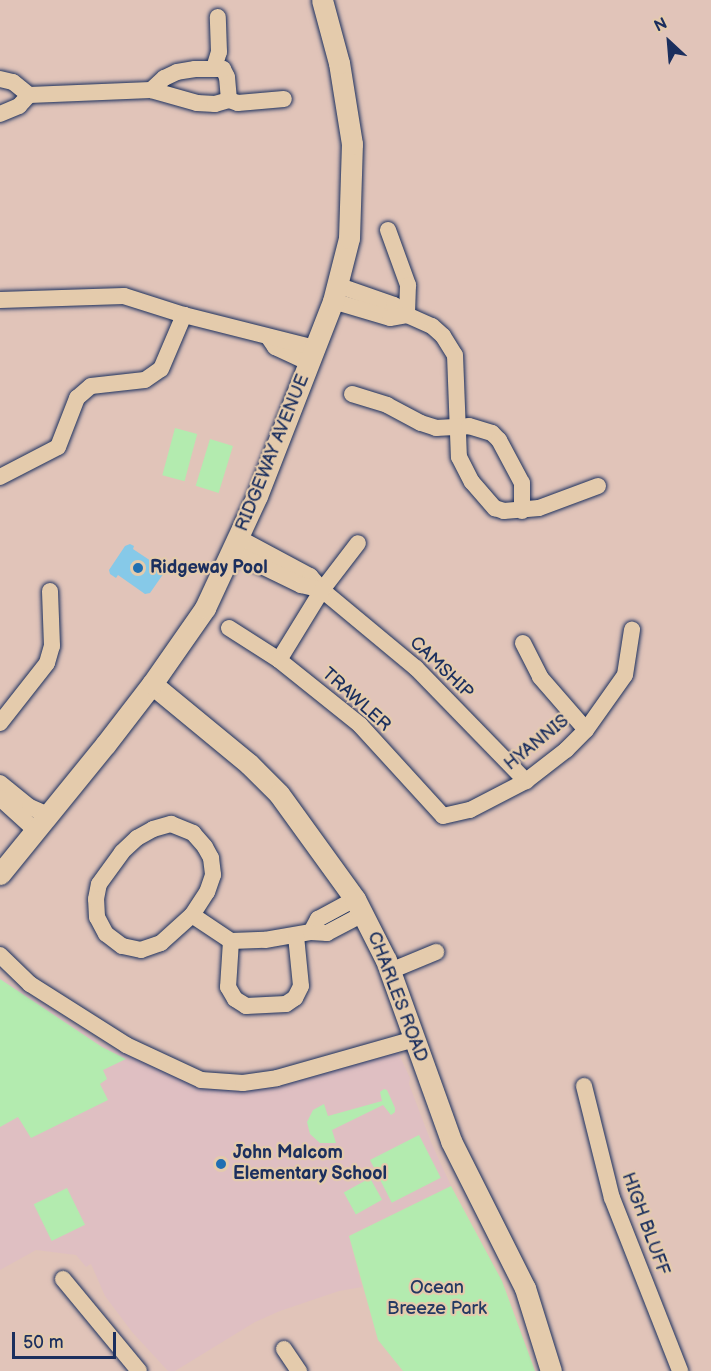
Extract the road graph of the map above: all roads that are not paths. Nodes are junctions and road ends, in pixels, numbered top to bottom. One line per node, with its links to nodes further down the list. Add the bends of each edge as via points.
1 (322, 0): 11 (street, RIDGEWAY AVENUE, via 347,103 352,144 349,238)
2 (218, 17): 3 (street, via 219,52)
3 (214, 68): 5 (street, via 177,72); 8 (street, via 222,69 227,77)
4 (0, 79): 6 (street, via 13,82)
5 (151, 90): 6 (street); 8 (street, via 197,103)
6 (29, 95): 9 (street, via 19,106)
7 (284, 99): 8 (street, via 238,103)
8 (229, 100)
9 (0, 114)
10 (388, 230): 14 (street, via 408,285)
11 (335, 293): 14 (street, via 390,318); 15 (street, RIDGEWAY AVENUE)
12 (0, 300): 13 (street, via 124,296)
13 (184, 315): 15 (street, via 269,337 276,347); 18 (street, via 161,369 145,380 91,386 77,398 58,447)
14 (407, 315): 17 (street, via 432,326 456,355)
15 (312, 355): 22 (street, RIDGEWAY AVENUE)
16 (352, 394): 17 (street, via 436,428)
17 (459, 427): 20 (street, via 483,429 499,440 522,483); 20 (street, via 459,457 478,492 504,512)
18 (0, 477)
19 (598, 486): 20 (street, via 555,504)
20 (522, 511)
21 (358, 543): 23 (street)
22 (236, 545): 23 (street, CAMSHIP, via 301,585); 29 (street, RIDGEWAY AVENUE, via 205,608)
23 (322, 590): 28 (street); 32 (street, CAMSHIP, via 416,668)
24 (50, 591): 30 (street, via 52,646 47,663)
25 (229, 628): 28 (street, TRAWLER)
26 (632, 630): 31 (street, HYANNIS, via 625,675)
27 (523, 643): 31 (street, via 540,677)
28 (279, 660): 35 (street, TRAWLER, via 360,725)
29 (152, 684): 36 (street, RIDGEWAY AVENUE); 38 (street, CHARLES ROAD, via 249,764 279,794)
30 (0, 723)
31 (586, 730): 32 (street, HYANNIS)
32 (526, 781): 35 (street, HYANNIS, via 470,810)
33 (0, 783): 36 (street, via 30,807)
34 (0, 798): 36 (street)
35 (443, 816)
36 (42, 823): 37 (street, RIDGEWAY AVENUE)
37 (0, 874)
38 (359, 907): 40 (street, via 318,919); 44 (street, CHARLES ROAD)
39 (192, 915): 39 (street, via 161,944 141,950 122,946 106,934 97,917 99,884 137,838 153,829 182,827 205,846 213,875); 41 (street)
40 (303, 934): 41 (street); 41 (street, via 301,986 295,998 286,1004 246,1006 235,999 228,987)
41 (231, 941)
42 (0, 955): 45 (street, via 30,984 117,1040 201,1080 243,1083 277,1078)
43 (435, 957): 44 (street)
44 (391, 975): 45 (street, CHARLES ROAD)
45 (406, 1041): 51 (street, CHARLES ROAD, via 525,1288)
46 (584, 1086): 52 (street, HIGH BLUFF, via 612,1198)
47 (63, 1280): 49 (street)
48 (284, 1349): 50 (street)
49 (139, 1371)
50 (299, 1371)
51 (550, 1371)
52 (680, 1371)

